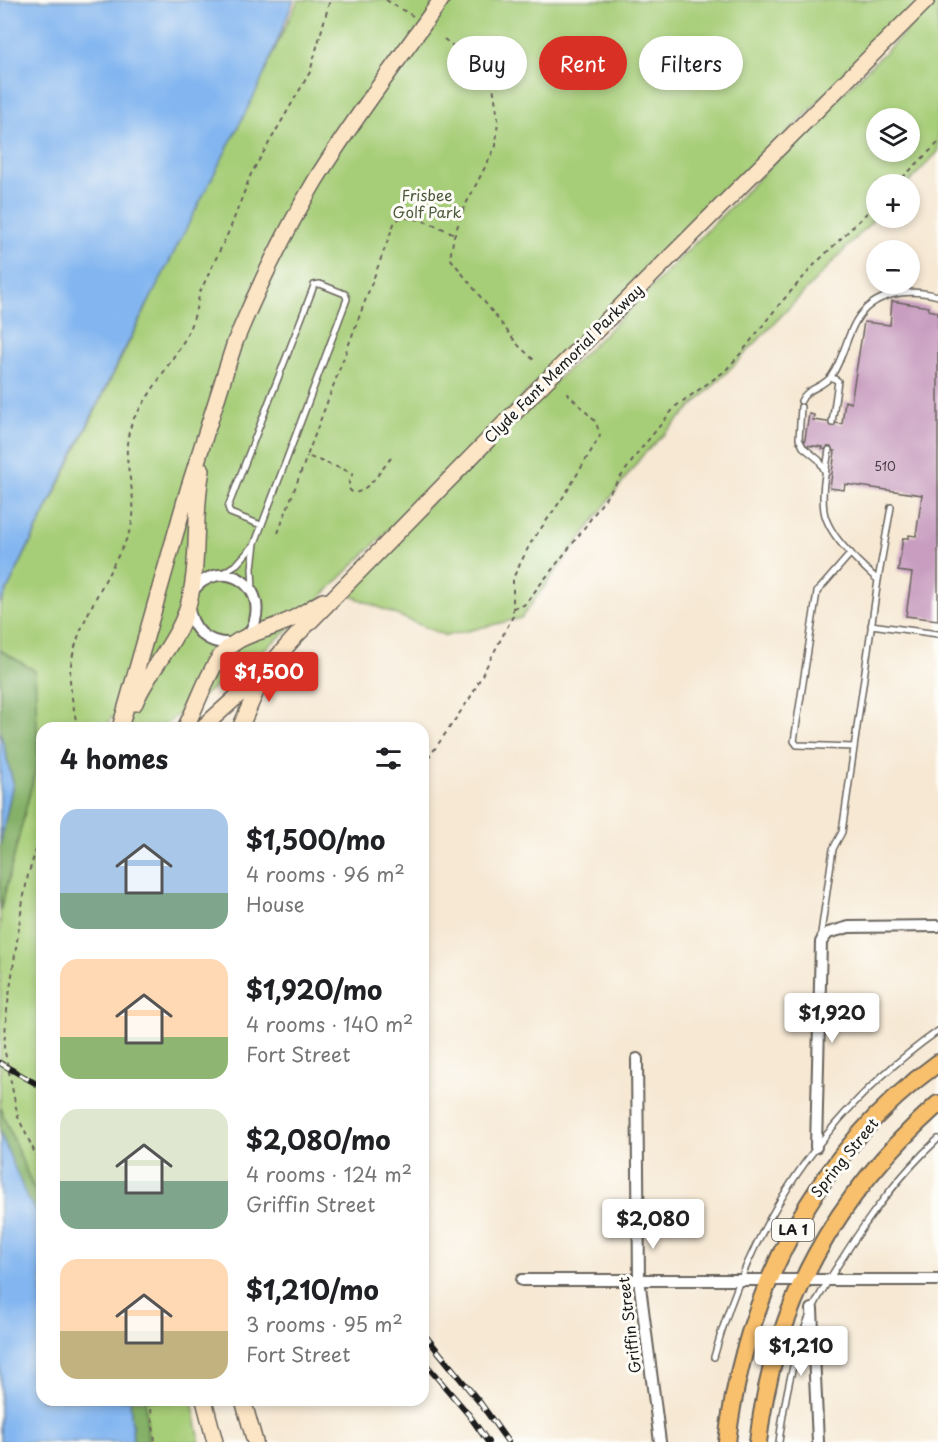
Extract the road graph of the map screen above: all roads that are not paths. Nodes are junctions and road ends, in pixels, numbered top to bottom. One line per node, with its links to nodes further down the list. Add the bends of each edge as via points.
1 (441, 0): 5 (main road, via 315,181 243,322)
2 (927, 0): 15 (main road, Clyde Fant Memorial Parkway)
3 (938, 296): 4 (lane, via 905,292 888,295 867,307 856,320)
4 (831, 377): 6 (lane, via 838,381); 8 (lane, via 808,391 801,404 799,439)
5 (217, 399): 17 (main road, via 198,498 195,574); 23 (main road)
6 (832, 423)
7 (829, 450): 8 (lane)
8 (826, 473): 12 (lane, via 824,513)
9 (891, 507): 14 (lane)
10 (261, 525): 10 (lane, via 346,302 345,294 320,284 314,285 228,507 230,513); 11 (lane)
11 (255, 543): 13 (lane, via 237,564); 16 (lane)
12 (850, 553): 14 (lane); 28 (lane, via 817,592 794,741 797,746)
13 (217, 576): 16 (street, via 233,576); 17 (street, via 204,580)
14 (878, 580): 18 (lane)
15 (340, 591): 19 (main road, via 283,623); 22 (main road, Clyde Fant Memorial Parkway)
16 (253, 593): 19 (street, via 258,610)
17 (189, 600): 21 (street, via 192,622 201,635 215,642); 24 (main road, via 176,635 141,690)
18 (871, 625): 20 (lane); 28 (lane)
19 (249, 634): 21 (main road)
20 (938, 634)
21 (234, 643): 25 (main road, via 218,659)
22 (272, 663): 26 (main road, Clyde Fant Memorial Parkway); 27 (main road)
23 (122, 722)
24 (128, 722)
25 (188, 722)
26 (208, 722)
27 (243, 722)
28 (854, 747): 30 (lane, via 842,832 833,849)
29 (938, 926): 30 (street, via 849,927 828,933)
30 (820, 947): 36 (street)
31 (938, 1031): 36 (lane, via 876,1081)
32 (637, 1059): 38 (street, Griffin Street)
33 (938, 1063): 39 (main road, Spring Street / LA 1, via 897,1097 847,1151 806,1209)
34 (938, 1104): 40 (main road, Spring Street / LA 1, via 886,1153 860,1185)
35 (938, 1139): 43 (lane, via 883,1198)
36 (816, 1147): 42 (lane, via 768,1220)
37 (522, 1280): 38 (street)
38 (639, 1280): 42 (street); 50 (street, Griffin Street)
39 (769, 1280): 40 (street); 42 (street); 51 (main road, Spring Street / LA 1, via 747,1338)
40 (802, 1280): 43 (street); 52 (main road, Spring Street / LA 1, via 775,1353)
41 (938, 1280): 43 (street)
42 (739, 1281): 45 (lane)
43 (828, 1281): 44 (lane)
44 (812, 1309): 53 (lane, via 788,1389); 54 (street)
45 (714, 1357)
46 (206, 1406): 48 (main road)
47 (245, 1406): 49 (main road)
48 (215, 1442)
49 (255, 1442)
50 (660, 1442)
51 (727, 1442)
52 (758, 1442)
53 (779, 1442)
54 (818, 1442)

